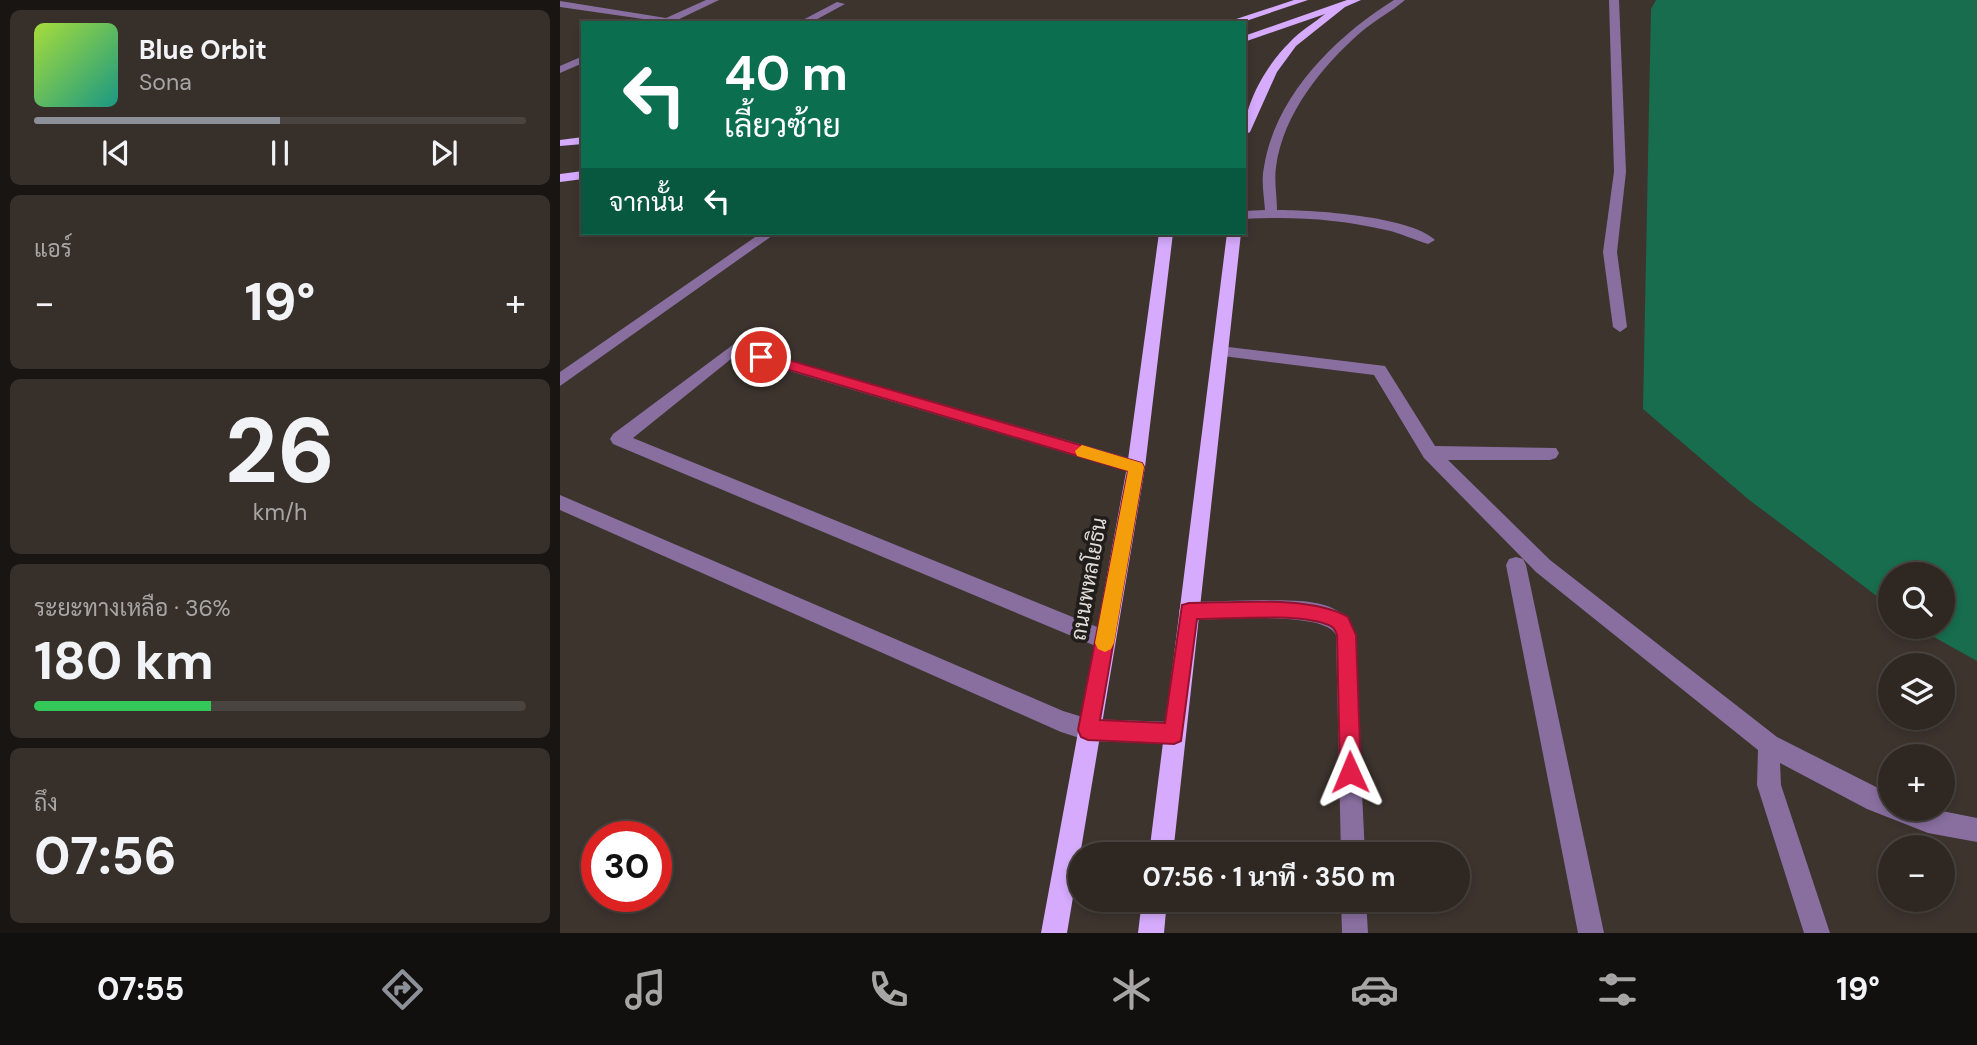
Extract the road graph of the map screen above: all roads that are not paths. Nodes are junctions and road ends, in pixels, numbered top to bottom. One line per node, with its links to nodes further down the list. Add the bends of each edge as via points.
1 (713, 0): 10 (street)
2 (1303, 0): 12 (main road)
3 (1356, 0): 8 (main road)
4 (1400, 0): 21 (street, via 1341,46 1300,91 1282,122 1269,165)
5 (1614, 0): 27 (street, via 1620,172 1610,252)
6 (560, 4): 9 (street)
7 (840, 4): 11 (street)
8 (1342, 5): 13 (main road); 16 (main road, via 1293,44 1272,71)
9 (658, 21)
10 (666, 21)
11 (806, 21)
12 (1235, 21)
13 (1246, 38)
14 (581, 61): 15 (street)
15 (560, 70)
16 (1246, 128)
17 (580, 139): 18 (main road)
18 (560, 143)
19 (581, 175): 20 (main road)
20 (560, 178)
21 (1271, 212): 22 (street); 26 (street, via 1397,227)
22 (1246, 215)
23 (766, 235): 29 (street)
24 (1166, 235): 32 (main road, ถนนพหลโยธิน)
25 (1234, 235): 28 (main road)
26 (1428, 240)
27 (1620, 327)
28 (1220, 351): 30 (street, via 1379,370); 35 (main road)
29 (560, 380)
30 (1430, 453): 31 (street); 39 (street, via 1543,566)
31 (1550, 453)
32 (1136, 467): 36 (main road, ถนนพหลโยธิน); 36 (street, via 734,349 620,439)
33 (560, 502): 37 (street, via 1015,703)
34 (1516, 565): 50 (street)
35 (1189, 611): 38 (main road); 44 (street, via 1300,612 1331,616 1342,623)
36 (1105, 640): 37 (main road, ถนนพหลโยธิน)
37 (1088, 730): 38 (street); 47 (main road, ถนนพหลโยธิน)
38 (1174, 733): 43 (main road)
39 (1769, 745): 40 (street); 51 (street, via 1769,785)
40 (1878, 801)
41 (1928, 821): 42 (street)
42 (1977, 830)
43 (1162, 842)
44 (1353, 842)
45 (1154, 912): 48 (main road)
46 (1354, 912): 49 (street)
47 (1054, 933)
48 (1151, 933)
49 (1355, 933)
50 (1591, 933)
51 (1817, 933)

